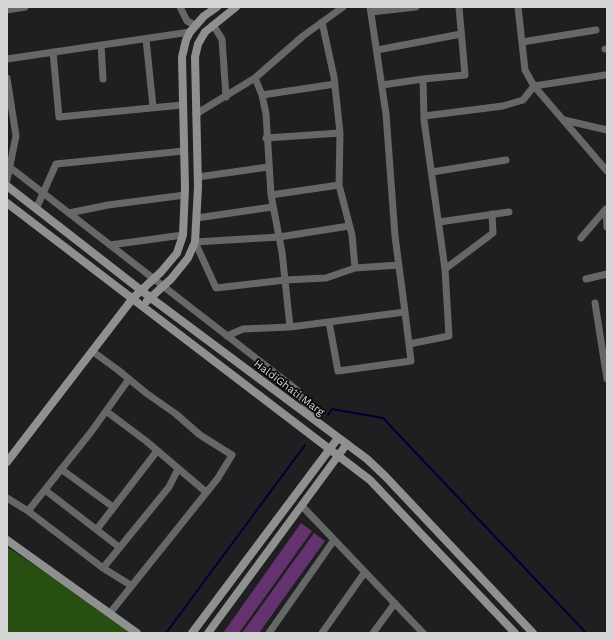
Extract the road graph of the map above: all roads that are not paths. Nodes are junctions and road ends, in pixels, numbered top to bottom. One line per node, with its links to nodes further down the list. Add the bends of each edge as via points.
1 (25, 7): 9 (street)
2 (180, 7): 12 (street, via 187,21)
3 (217, 7): 12 (street)
4 (236, 7): 13 (street)
5 (343, 7): 11 (street)
6 (416, 7): 10 (street)
7 (459, 7): 16 (street)
8 (518, 7): 18 (street)
9 (7, 10)
10 (370, 10): 20 (street)
11 (322, 22): 26 (street); 28 (street)
12 (196, 25): 15 (street)
13 (213, 25): 32 (street, via 222,39); 35 (street, via 201,38 196,51)
14 (596, 30): 18 (street)
15 (190, 32): 17 (street); 33 (street, via 182,57)
16 (461, 34): 20 (street); 27 (street, via 465,75)
17 (146, 38): 19 (street); 34 (street)
18 (522, 42): 30 (street, via 525,70)
19 (102, 45): 21 (street); 25 (street)
20 (377, 50): 29 (street)
21 (53, 52): 22 (street); 34 (street, via 59,117)
22 (7, 59)
23 (605, 74): 30 (street)
24 (7, 78): 44 (street, via 16,136)
25 (103, 78)
26 (255, 78): 31 (street); 32 (street)
27 (423, 79): 29 (street); 36 (street)
28 (335, 84): 31 (street); 39 (street)
29 (382, 85): 70 (street)
30 (534, 86): 36 (street, via 524,100 510,104 478,111); 37 (street)
31 (262, 95): 40 (street, via 266,114)
32 (226, 97): 35 (street)
33 (182, 105): 34 (street); 41 (street)
34 (153, 107)
35 (196, 114): 47 (street)
36 (424, 116): 46 (street)
37 (564, 120): 38 (street); 45 (street)
38 (607, 130)
39 (340, 133): 40 (street); 49 (street)
40 (266, 138): 43 (street)
41 (184, 151): 51 (street, via 56,164); 52 (street)
42 (506, 160): 46 (street)
43 (268, 166): 47 (street); 53 (street)
44 (9, 167): 48 (street); 51 (street)
45 (607, 171)
46 (432, 172): 62 (street)
47 (198, 177): 61 (street)
48 (7, 180)
49 (339, 185): 53 (street); 63 (street)
50 (7, 186): 56 (street, HaldiGhati Marg)
51 (42, 193): 56 (street); 59 (street)
52 (185, 195): 59 (street); 65 (street)
53 (271, 195): 55 (street)
54 (7, 203): 79 (street)
55 (272, 207): 61 (street); 66 (street)
56 (36, 209): 78 (street, HaldiGhati Marg)
57 (606, 209): 64 (street); 67 (street)
58 (509, 212): 60 (street)
59 (69, 213): 69 (street)
60 (492, 214): 62 (street); 72 (street, via 493,233)
61 (197, 218): 68 (street)
62 (439, 222): 72 (street)
63 (349, 226): 66 (street); 71 (street)
64 (607, 227)
65 (183, 235): 69 (street); 74 (street, via 177,252)
66 (279, 237): 68 (street); 76 (street)
67 (581, 238)
68 (195, 242): 76 (street, via 216,288); 77 (street, via 188,258)
69 (110, 245): 74 (street)
70 (399, 265): 71 (street); 83 (street)
71 (355, 268): 76 (street, via 326,278)
72 (445, 269): 89 (street, via 449,336)
73 (607, 274): 75 (street)
74 (154, 278): 77 (street); 78 (street)
75 (586, 279)
76 (285, 280): 85 (street)
77 (163, 286): 80 (street); 88 (street)
78 (141, 290): 79 (street); 80 (street, HaldiGhati Marg)
79 (133, 298): 82 (street); 90 (street)
80 (151, 298): 82 (street); 94 (street, HaldiGhati Marg)
81 (595, 303): 87 (street)
82 (144, 306): 97 (street)
83 (405, 312): 84 (street); 89 (street)
84 (329, 322): 85 (street); 89 (street, via 338,371 411,361)
85 (290, 327): 88 (street, via 243,329)
86 (607, 330): 87 (street)
87 (599, 331): 92 (street)
88 (231, 334): 94 (street, via 297,390)
89 (409, 344)
90 (92, 351): 91 (street); 100 (street)
91 (129, 379): 93 (street); 104 (street, via 200,435 232,455)
92 (607, 379)
93 (106, 411): 98 (street); 101 (street)
94 (316, 422): 95 (street, HaldiGhati Marg)
95 (338, 438): 96 (street, HaldiGhati Marg); 97 (street)
96 (346, 445): 99 (street); 126 (street, HaldiGhati Marg, via 367,459 385,476)
97 (330, 449): 99 (street); 119 (street)
98 (157, 451): 102 (street); 107 (street)
99 (339, 456): 106 (street); 125 (street, via 370,480)
100 (7, 462)
101 (61, 469): 103 (street); 107 (street)
102 (178, 469): 104 (street); 112 (street, via 169,487)
103 (45, 490): 108 (street); 109 (street)
104 (206, 492): 115 (street)
105 (7, 498): 108 (street)
106 (302, 506): 111 (street); 120 (street)
107 (113, 507): 109 (street)
108 (28, 511): 113 (street)
109 (97, 529): 112 (street)
110 (7, 540): 117 (street)
111 (334, 540): 114 (street); 121 (street)
112 (119, 548): 113 (street)
113 (103, 568): 115 (street)
114 (365, 572): 116 (street); 122 (street)
115 (132, 586): 117 (street)
116 (395, 603): 123 (street); 124 (street)
117 (110, 613): 118 (street)
118 (137, 633)
119 (192, 633)
120 (208, 633)
121 (269, 633)
122 (322, 633)
123 (373, 633)
124 (423, 633)
125 (515, 633)
126 (533, 633)

